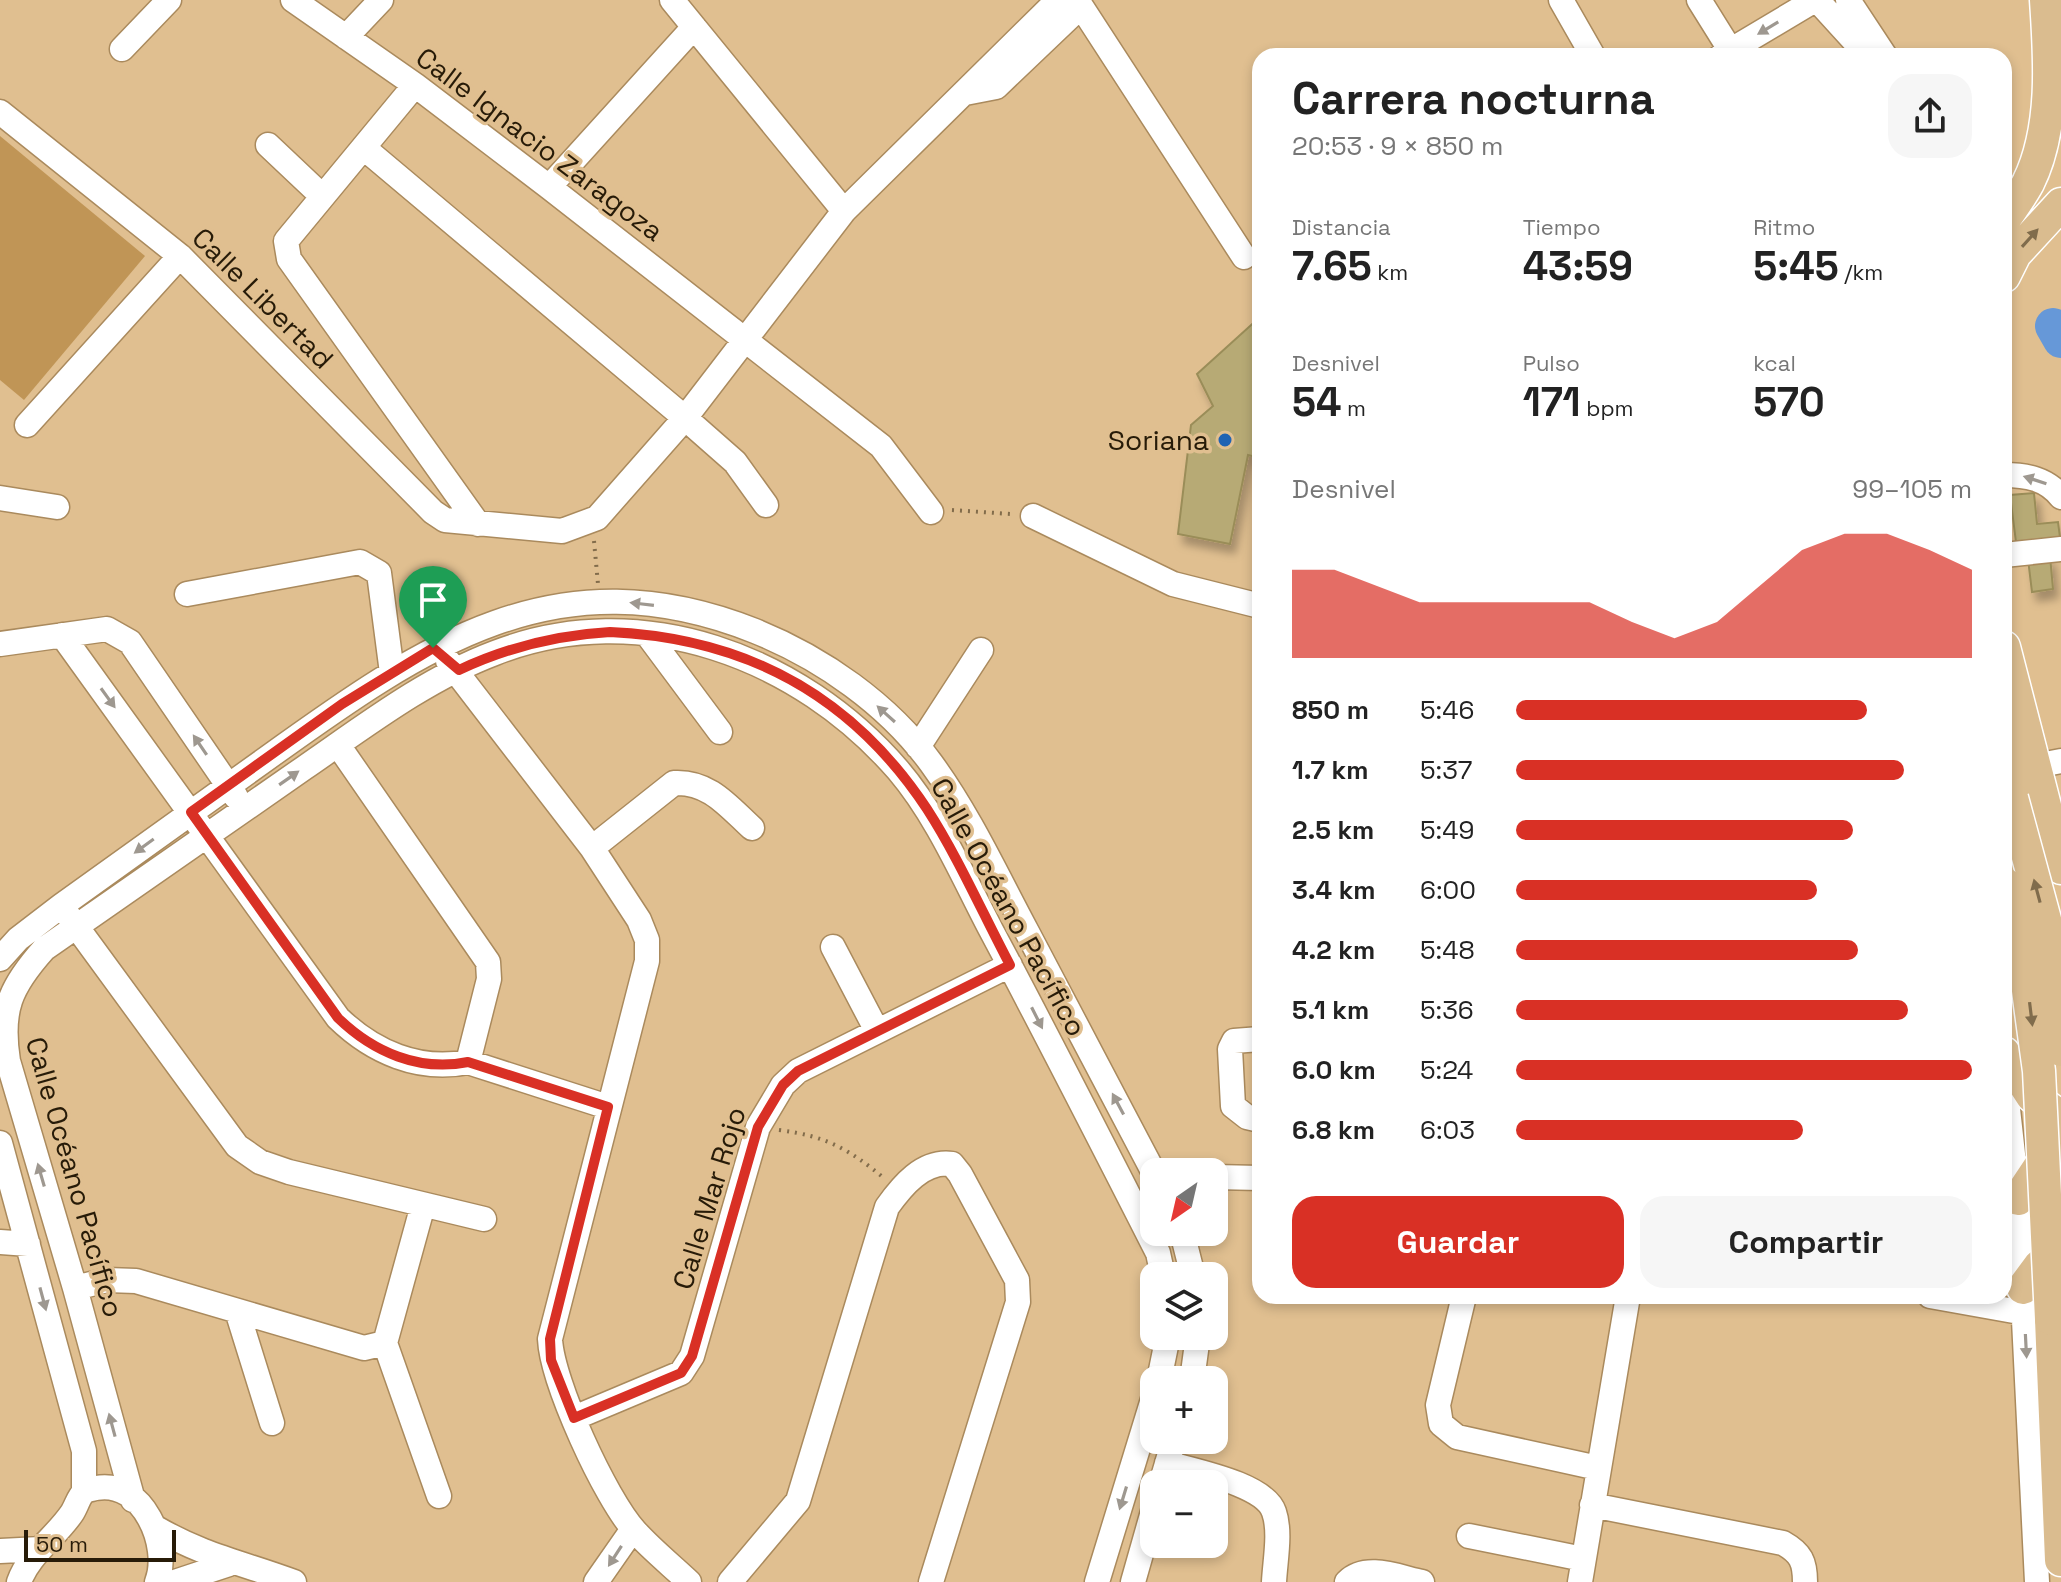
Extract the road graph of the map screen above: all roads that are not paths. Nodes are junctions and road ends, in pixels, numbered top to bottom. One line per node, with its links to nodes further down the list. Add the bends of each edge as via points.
1 (169, 0): 18 (street)
2 (293, 0): 12 (street, Calle Ignacio Zaragoza)
3 (381, 0): 12 (street)
4 (672, 0): 11 (street)
5 (1561, 0): 13 (street)
6 (1699, 0): 14 (street)
7 (1816, 0): 15 (street, one-way to 15); 16 (street)
8 (1848, 0): 17 (street)
9 (2046, 0): 21 (main road, via 2049,66)
10 (1072, 2): 30 (street, via 965,93); 32 (street)
11 (694, 27): 26 (street); 30 (street)
12 (346, 37): 19 (street, Calle Ignacio Zaragoza)
13 (1588, 48)
14 (1726, 48)
15 (1739, 48)
16 (1861, 48)
17 (1880, 48)
18 (122, 49)
19 (415, 85): 23 (street); 26 (street, Calle Ignacio Zaragoza)
20 (0, 112): 31 (street, Calle Libertad)
21 (2040, 144): 24 (main road, via 2046,160); 25 (main road)
22 (268, 145): 27 (street)
23 (364, 148): 27 (street); 35 (street)
24 (2061, 175)
25 (2028, 182): 28 (main road); 29 (street)
26 (549, 187): 34 (street, Calle Ignacio Zaragoza)
27 (322, 196): 44 (street, via 286,241 289,259)
28 (2012, 207)
29 (2060, 209): 33 (main road, one-way to 29)
30 (844, 211): 34 (street)
31 (180, 256): 36 (street); 44 (street, Calle Libertad, via 433,512 445,520)
32 (1244, 257)
33 (2012, 260)
34 (747, 339): 35 (street); 42 (street, Calle Ignacio Zaragoza, via 881,446)
35 (685, 418): 40 (street, via 735,462); 44 (street, via 597,518 583,526 562,531)
36 (27, 425)
37 (2012, 476): 38 (street, one-way to 37, via 2035,478)
38 (2061, 497)
39 (0, 498): 41 (street)
40 (766, 505)
41 (57, 507)
42 (931, 512)
43 (1033, 516): 48 (street, via 1173,584)
44 (478, 524)
45 (2061, 549): 46 (street)
46 (2012, 554)
47 (187, 594): 56 (street, via 360,562 379,573)
48 (1252, 604)
49 (647, 634): 55 (street, Calle Océano Pacífico, via 574,634 496,652); 57 (street); 77 (street, Calle Océano Pacífico, via 699,641 752,660 795,681 872,741 928,810)
50 (62, 635): 51 (street); 61 (street, one-way to 50, via 130,642 107,629); 64 (street, one-way to 64)
51 (0, 644)
52 (433, 648): 55 (street); 56 (street, Calle Océano Pacífico); 59 (street, Calle Océano Pacífico, one-way to 52, via 866,696 820,663 719,617 620,602 565,605 518,613)
53 (981, 650): 59 (street)
54 (2012, 668): 60 (main road)
55 (459, 670): 58 (street, Calle Océano Pacífico, via 414,693); 67 (street)
56 (392, 673): 61 (street, Calle Océano Pacífico)
57 (720, 732)
58 (338, 745): 63 (street, Calle Océano Pacífico, one-way to 58); 81 (street, via 488,962 489,979)
59 (918, 747): 89 (street, Calle Océano Pacífico, one-way to 59, via 977,837)
60 (2048, 764): 68 (main road)
61 (228, 786): 63 (street); 64 (street, Calle Océano Pacífico)
62 (2012, 801): 80 (main road, one-way to 62, bridge, via 2047,927)
63 (245, 809): 66 (street, Calle Océano Pacífico)
64 (191, 812): 66 (street); 69 (street, Calle Océano Pacífico, one-way to 69)
65 (752, 828): 67 (street, via 708,788 674,783)
66 (207, 835): 71 (street, Calle Océano Pacífico); 81 (street, via 338,1018 356,1035 423,1065)
67 (592, 848): 83 (street, via 647,940 647,961)
68 (2061, 868)
69 (61, 906): 71 (street); 72 (street, Calle Océano Pacífico)
70 (2012, 914): 105 (main road, one-way to 105, bridge, via 2039,1071)
71 (76, 927): 93 (street, via 237,1146 260,1162 289,1172); 94 (street, Calle Océano Pacífico, one-way to 71, via 3,1031 10,997 23,973 44,949)
72 (9, 932): 75 (street, Calle Océano Pacífico)
73 (833, 947): 78 (street)
74 (2061, 949): 76 (main road, via 2038,967)
75 (0, 959)
76 (2012, 964)
77 (1010, 965): 78 (street, Calle Mar Rojo); 100 (street, Calle Océano Pacífico, one-way to 100)
78 (877, 1031): 108 (street, Calle Mar Rojo, via 798,1071 783,1085 758,1127 692,1356 681,1373)
79 (1252, 1039): 85 (street, via 1234,1041 1230,1049 1233,1106)
80 (2061, 1050)
81 (468, 1062): 83 (street)
82 (2012, 1065): 84 (main road, via 2032,1096)
83 (608, 1107): 108 (street, via 550,1339 551,1360)
84 (2061, 1117)
85 (1252, 1118)
86 (0, 1143): 96 (street)
87 (2061, 1144): 92 (main road)
88 (2012, 1145): 92 (street)
89 (1146, 1158)
90 (1228, 1177): 91 (street)
91 (1252, 1178)
92 (2018, 1199): 105 (street)
93 (423, 1205): 95 (street); 107 (street)
94 (51, 1211): 96 (street); 101 (street, Calle Océano Pacífico)
95 (484, 1219)
96 (21, 1220): 98 (street)
97 (0, 1242): 98 (street)
98 (28, 1244): 113 (street, one-way to 113, via 84,1451)
99 (2061, 1258): 105 (main road, via 2040,1265)
100 (1160, 1262)
101 (75, 1288): 106 (street, via 107,1280 136,1281); 115 (street, Calle Océano Pacífico, one-way to 101)
102 (1462, 1304): 112 (street, via 1438,1405 1441,1424 1457,1437)
103 (1627, 1304): 112 (street)
104 (2005, 1304): 105 (street)
105 (2033, 1307): 123 (main road); 140 (street, one-way to 140)
106 (238, 1314): 107 (street, via 364,1348); 109 (street)
107 (385, 1343): 114 (street)
108 (574, 1418): 118 (street)
109 (272, 1423)
110 (1140, 1442): 134 (street, one-way to 134)
111 (1167, 1462): 136 (street, via 1265,1497 1274,1511)
112 (1598, 1468): 116 (street)
113 (84, 1492): 115 (street, via 109,1488); 120 (street)
114 (439, 1496)
115 (133, 1500): 117 (street)
116 (1592, 1505): 125 (street); 139 (street, via 1783,1543 1804,1563)
117 (156, 1528): 124 (street); 129 (street, via 162,1554)
118 (633, 1529): 126 (street); 131 (street, one-way to 131)
119 (1469, 1536): 125 (street)
120 (40, 1549): 121 (street); 128 (street)
121 (0, 1551)
122 (1140, 1557): 135 (street)
123 (2061, 1560)
124 (229, 1564): 127 (street); 130 (street)
125 (1581, 1570)
126 (680, 1579)
127 (279, 1580)
128 (19, 1582)
129 (157, 1582)
130 (175, 1582)
131 (596, 1582)
132 (730, 1582): 133 (street, via 798,1501 887,1207 906,1181 940,1162 952,1164 1017,1280 1018,1302)
133 (931, 1582)
134 (1097, 1582)
135 (1133, 1582)
136 (1274, 1582)
137 (1347, 1582): 138 (street, via 1370,1571)
138 (1422, 1582)
139 (1805, 1582)
140 (2037, 1582)

